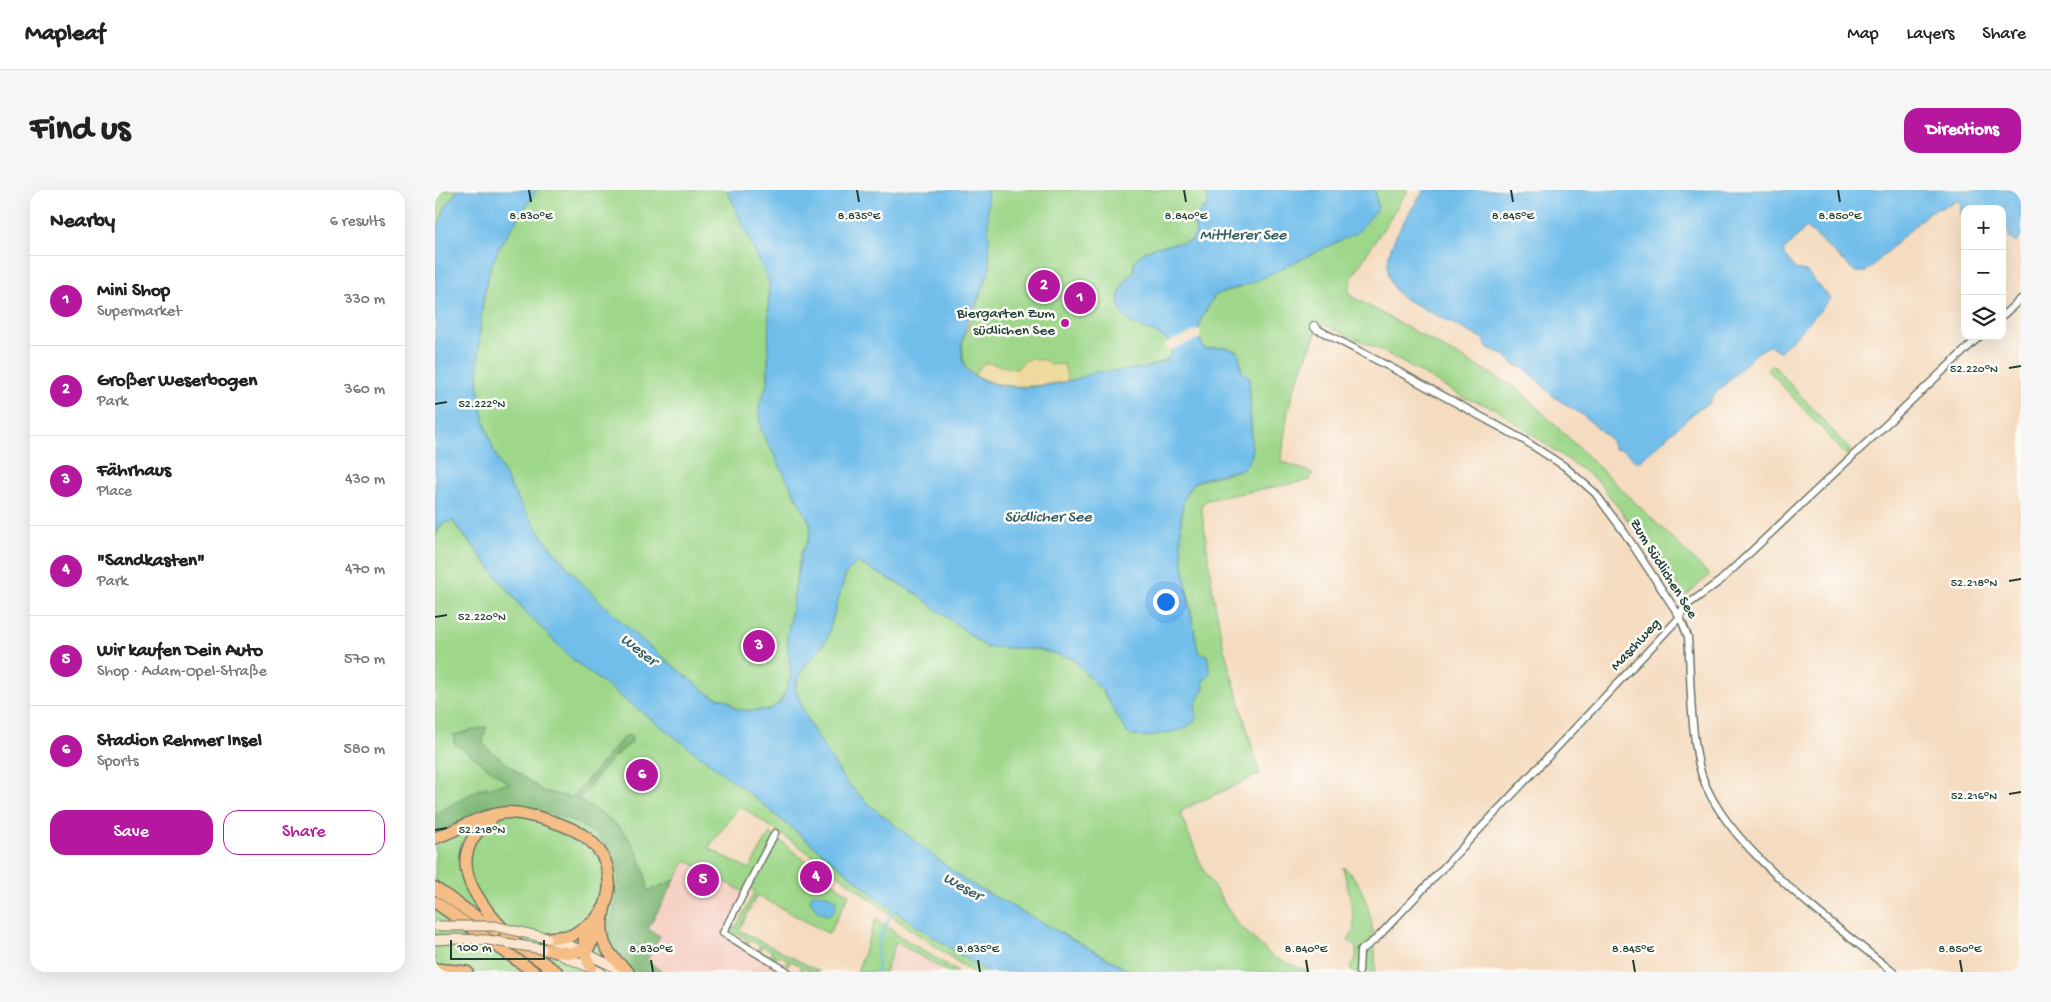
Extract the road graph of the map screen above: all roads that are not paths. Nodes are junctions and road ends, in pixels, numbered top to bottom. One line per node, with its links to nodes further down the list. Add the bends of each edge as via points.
1 (2021, 298): 2 (street)
2 (2006, 312)
3 (1315, 328): 5 (street, Zum Südlichen See, via 1405,374 1564,466 1595,493)
4 (1977, 340): 5 (street, Maschweg, via 1720,581 1683,608)
5 (1680, 617): 26 (street, Maschweg, via 1382,932 1360,951); 27 (street, Zum Südlichen See, via 1688,637 1699,766 1707,788 1725,819 1752,853)
6 (497, 814): 8 (highway); 11 (highway, via 515,812 558,822 585,834 597,847 606,864 609,892); 15 (highway, via 478,829 468,843 463,856 463,870 469,889 479,904)
7 (775, 833): 25 (street, via 723,933)
8 (435, 838)
9 (435, 888): 15 (highway)
10 (435, 902): 21 (highway)
11 (597, 924): 13 (highway, via 571,936); 17 (highway, via 590,948); 24 (highway, via 605,949)
12 (436, 926): 13 (main road, bridge, via 494,926)
13 (547, 938): 17 (main road)
14 (435, 940): 16 (main road, bridge, via 488,940)
15 (519, 947): 22 (highway)
16 (541, 949): 17 (highway, via 569,953); 19 (main road)
17 (583, 951): 19 (highway); 23 (main road)
18 (435, 969): 20 (highway)
19 (595, 970)
20 (467, 972)
21 (534, 972)
22 (557, 972)
23 (624, 972)
24 (628, 972)
25 (788, 972)
26 (1359, 972)
27 (1893, 972)

